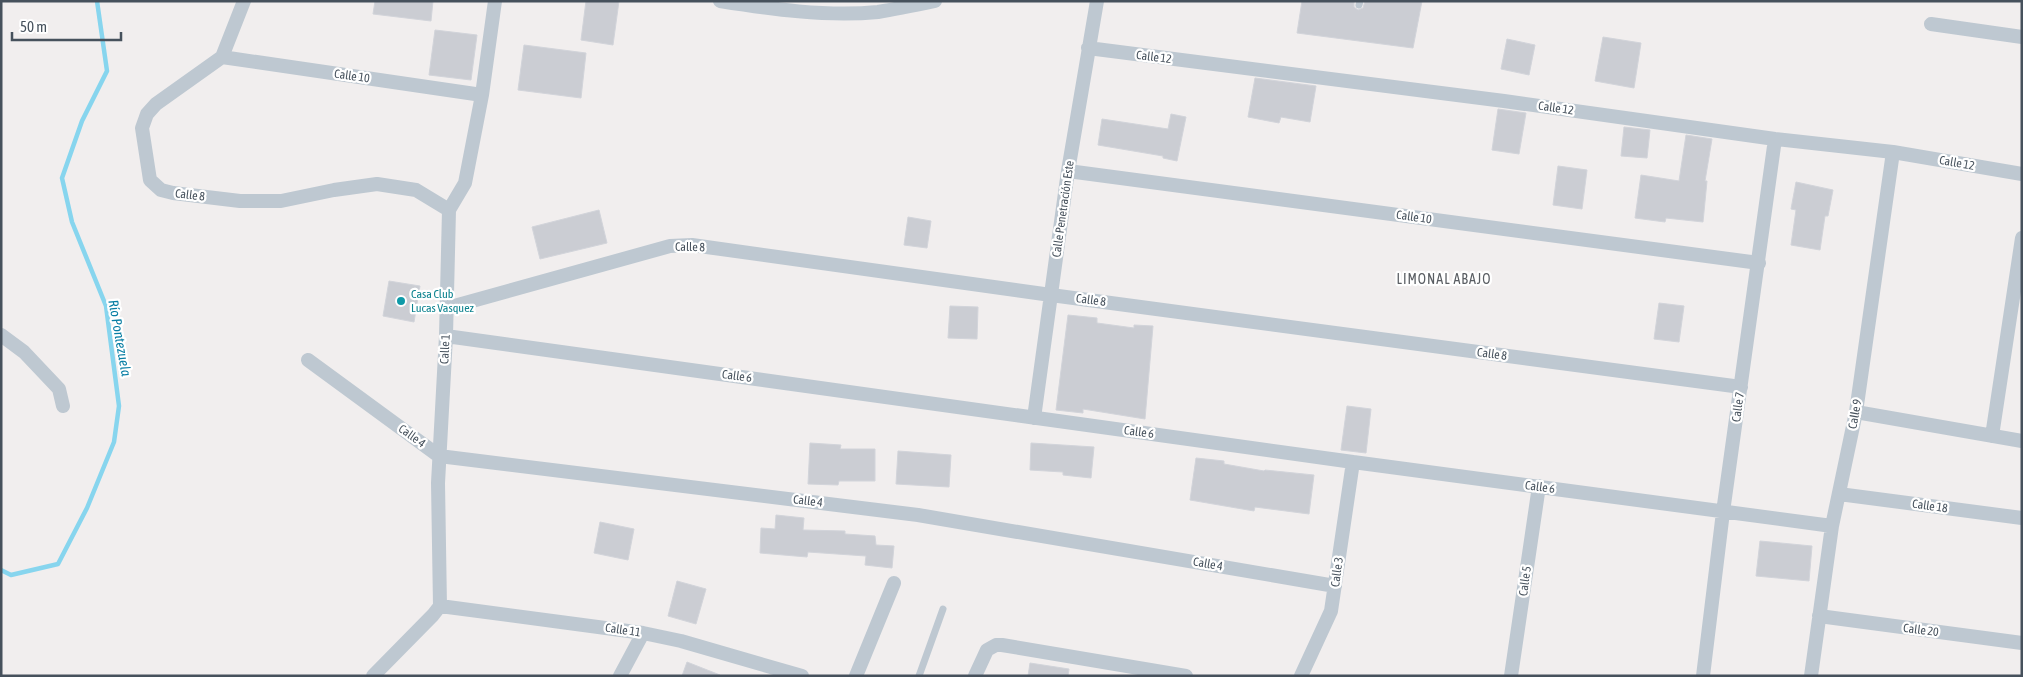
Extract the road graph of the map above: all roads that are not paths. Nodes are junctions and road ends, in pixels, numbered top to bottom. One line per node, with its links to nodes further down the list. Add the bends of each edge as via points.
1 (244, 1): 10 (street)
2 (495, 1): 11 (street, Calle 1)
3 (720, 1): 6 (street, via 827,13)
4 (935, 1): 6 (street)
5 (1097, 1): 9 (street, Calle Penetración Este)
6 (878, 6)
7 (1931, 24): 8 (street)
8 (2022, 38)
9 (1088, 48): 12 (street, Calle 12); 14 (street, Calle Penetración Este)
10 (222, 57): 11 (street, Calle 10); 16 (street, Calle 8, via 156,104 147,114 142,128 150,180 162,190 240,201 281,201 377,184 416,190)
11 (482, 95): 16 (street, Calle 1, via 465,183)
12 (1775, 139): 13 (street, Calle 12); 18 (street, Calle 7)
13 (1893, 152): 15 (street, Calle 12); 26 (street, Calle 9)
14 (1068, 171): 18 (street, Calle 10); 19 (street, Calle Penetración Este)
15 (2022, 174)
16 (449, 210): 20 (street, Calle 1)
17 (2022, 238): 28 (street)
18 (1759, 263): 24 (street, Calle 7)
19 (1051, 295): 20 (street, Calle 8, via 681,245); 24 (street, Calle 8); 27 (street, Calle Penetración Este)
20 (447, 308): 22 (street, Calle 1)
21 (1, 335): 25 (street, via 24,352 59,389)
22 (446, 336): 27 (street, Calle 6); 30 (street, Calle 1)
23 (308, 360): 30 (street, Calle 4)
24 (1741, 387): 34 (street, Calle 7)
25 (63, 406)
26 (1856, 412): 28 (street); 33 (street, Calle 9)
27 (1034, 418): 31 (street, Calle 6)
28 (1992, 436): 29 (street)
29 (2022, 441)
30 (439, 456): 38 (street, Calle 4, via 918,515); 39 (street, Calle 1)
31 (1353, 462): 32 (street, Calle 6); 38 (street, Calle 3)
32 (1539, 486): 34 (street, Calle 6); 52 (street, Calle 5)
33 (1839, 494): 35 (street, Calle 18); 36 (street, Calle 9)
34 (1723, 512): 36 (street, Calle 6); 53 (street, Calle 7)
35 (2022, 518)
36 (1832, 526): 41 (street, Calle 9)
37 (894, 583): 47 (street)
38 (1335, 586): 51 (street, Calle 3, via 1326,624)
39 (440, 606): 42 (street, Calle 11); 44 (street)
40 (943, 609): 48 (lane)
41 (1819, 616): 43 (street, Calle 20); 54 (street, Calle 9)
42 (643, 632): 45 (street); 46 (street, Calle 11)
43 (2022, 643)
44 (373, 676)
45 (620, 676)
46 (802, 676)
47 (856, 676)
48 (919, 676)
49 (975, 676): 50 (street, via 987,650 1002,645)
50 (1186, 676)
51 (1301, 676)
52 (1511, 676)
53 (1703, 676)
54 (1811, 676)

